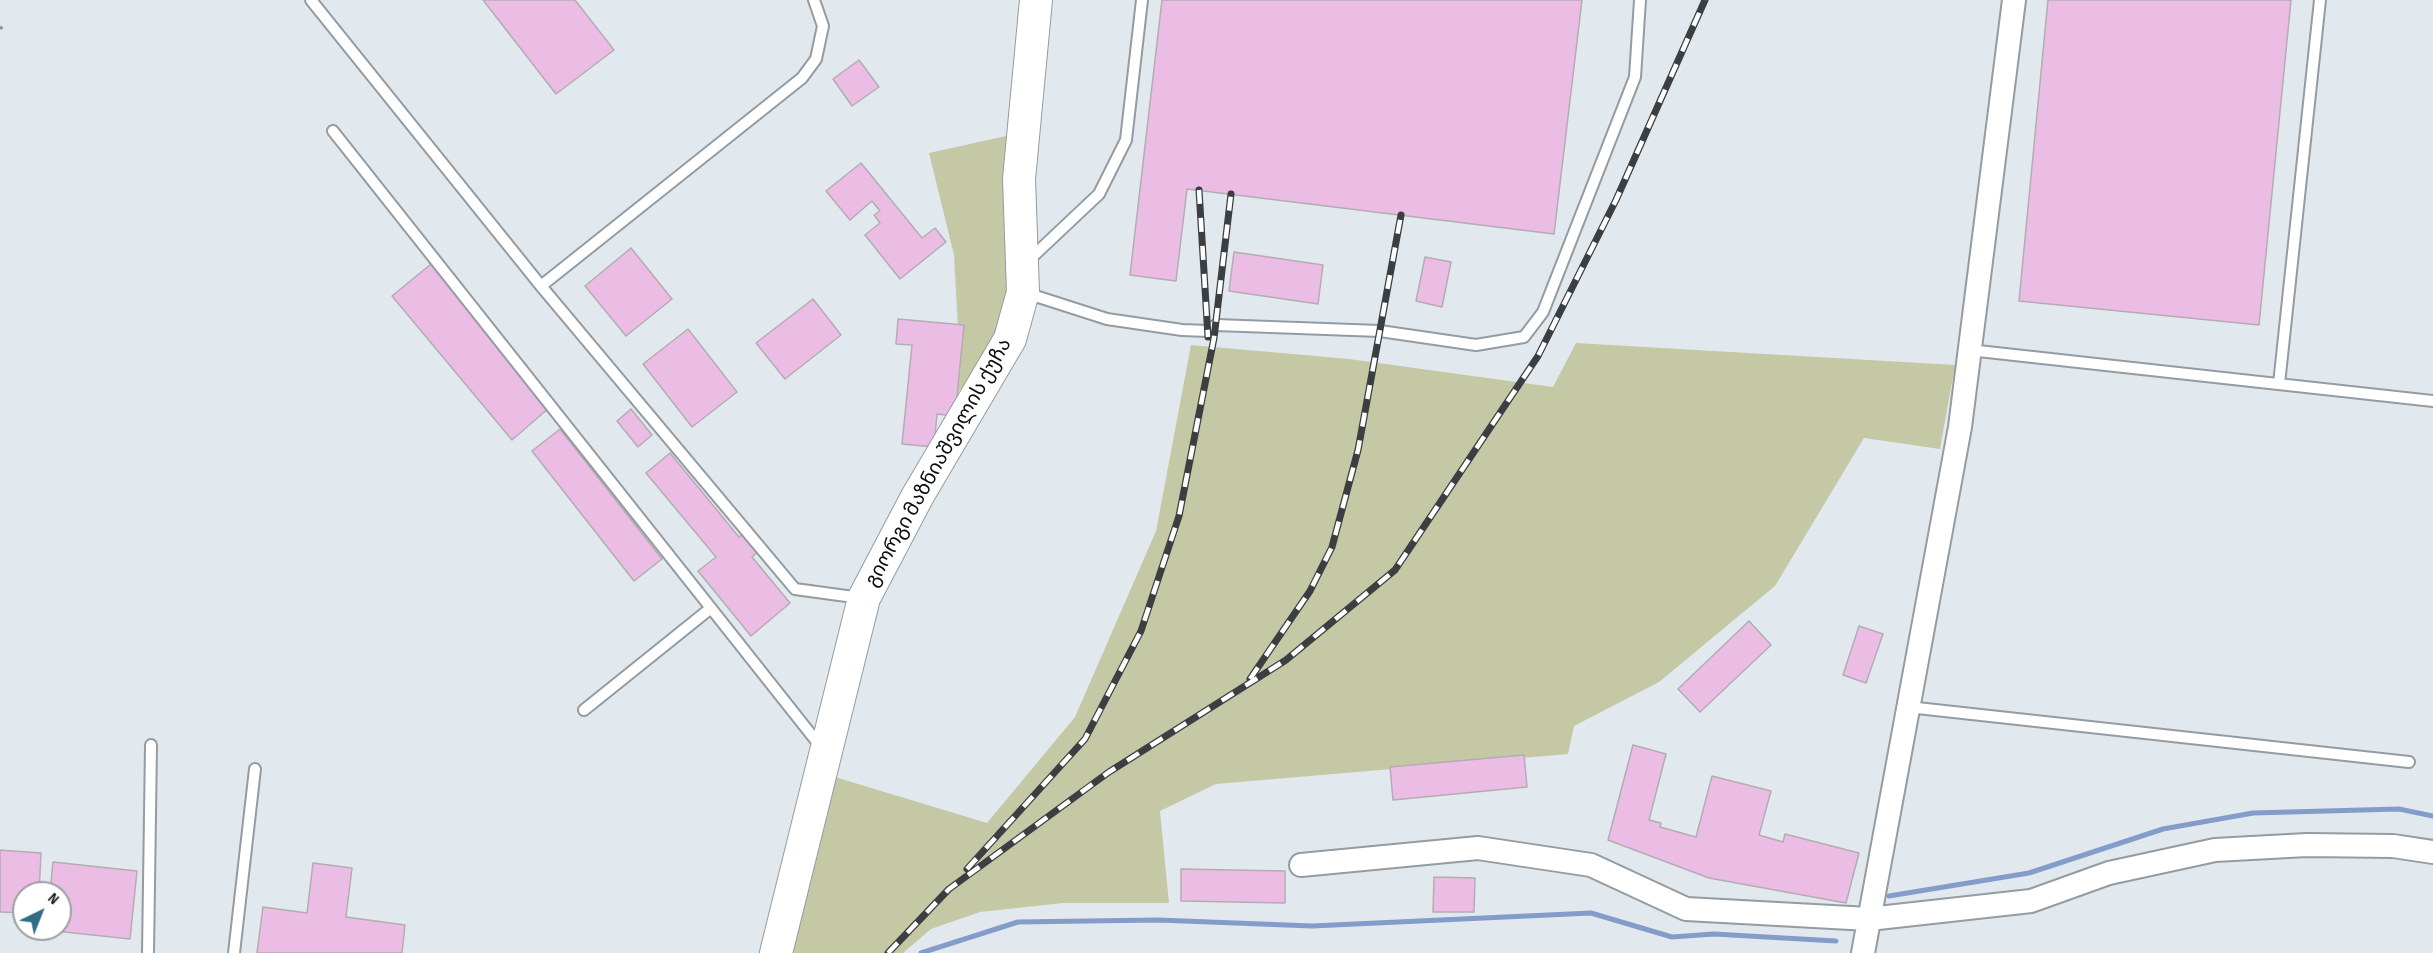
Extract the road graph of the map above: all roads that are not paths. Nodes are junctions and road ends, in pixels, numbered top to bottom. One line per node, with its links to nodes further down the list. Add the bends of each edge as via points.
1 (311, 0): 10 (lane)
2 (814, 0): 10 (lane, via 823,26 816,59 802,78)
3 (1036, 0): 9 (street, გიორგი მაზნიაშვილის ქუჩა, via 1019,179)
4 (1142, 0): 9 (lane, via 1126,140 1099,194)
5 (1640, 0): 9 (lane, via 1635,78 1543,312 1524,337 1476,345 1380,332 1216,325 1208,331 1182,330 1107,319)
6 (2014, 0): 11 (street)
7 (2320, 0): 12 (lane)
8 (333, 131): 15 (lane)
9 (1022, 280): 14 (street, გიორგი მაზნიაშვილის ქუჩა, via 1011,339 917,496)
10 (541, 286): 14 (lane, via 795,589)
11 (1970, 350): 12 (lane); 16 (street, via 1960,427)
12 (2279, 384): 13 (lane)
13 (2433, 401)
14 (864, 598): 19 (street, გიორგი მაზნიაშვილის ქუჩა)
15 (711, 608): 17 (lane); 19 (lane)
16 (1908, 706): 20 (lane); 24 (street)
17 (584, 710)
18 (151, 745): 25 (lane)
19 (826, 752): 27 (street, გიორგი მაზნიაშვილის ქუჩა)
20 (2409, 762)
21 (255, 769): 26 (lane)
22 (2433, 852): 24 (street, via 2393,846 2307,845 2215,850 2109,873 2031,901)
23 (1301, 865): 24 (street, via 1478,848 1590,865 1686,909)
24 (1869, 919): 28 (street)
25 (148, 953)
26 (234, 953)
27 (776, 953)
28 (1863, 953)

